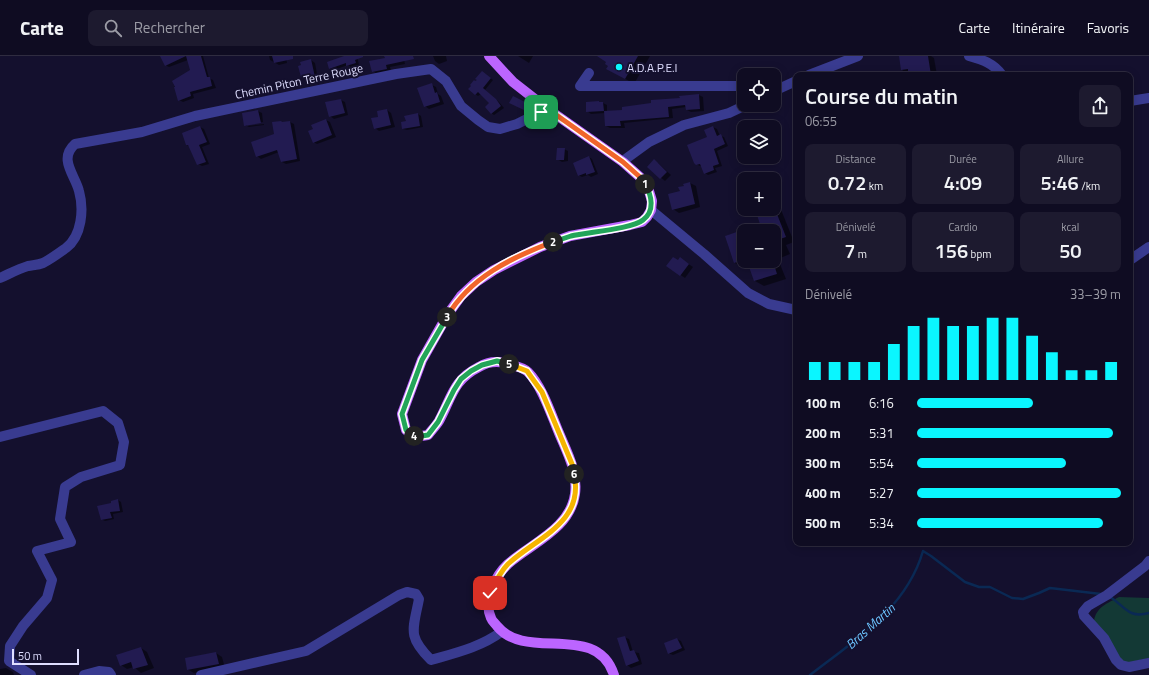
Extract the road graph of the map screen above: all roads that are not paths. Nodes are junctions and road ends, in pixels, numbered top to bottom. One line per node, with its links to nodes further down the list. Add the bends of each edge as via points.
1 (489, 56): 12 (main road, via 513,82)
2 (858, 56): 4 (street)
3 (969, 56): 5 (street, via 980,59)
4 (817, 72)
5 (999, 72)
6 (589, 73): 8 (street, via 580,86)
7 (793, 82): 9 (street)
8 (737, 86)
9 (781, 87)
10 (1149, 98): 11 (street)
11 (1133, 101)
12 (545, 107): 14 (main road); 18 (street, Chemin Piton Terre Rouge, via 541,112 518,124 500,129 488,127 461,106 446,81 431,69 195,116 142,132 75,144 70,149 68,157 82,203 77,235 68,247 42,263)
13 (737, 109): 14 (street, via 684,125 649,142)
14 (623, 162): 15 (main road, via 641,178 649,191)
15 (651, 210): 19 (street, via 748,293 769,304); 22 (main road, via 642,222 570,236 540,247 476,282 461,296 448,314 422,360 402,414 406,430 415,437 428,435 438,422 461,379 482,365 497,361 527,371 542,392 572,464 575,494 571,507 561,523 508,565 496,581 490,593 488,607 491,619)
16 (1149, 247): 17 (street)
17 (1133, 258)
18 (0, 278)
19 (793, 309)
20 (0, 437): 23 (street, via 103,411 118,423 124,442 120,465 81,477 65,487 60,519 71,542 37,551 52,580 47,598)
21 (1149, 561): 24 (street, via 1083,612 1121,665 1130,667)
22 (501, 632): 28 (street, via 472,647 431,660 415,641 413,630 419,599 416,594 407,592 306,651); 29 (main road, via 527,642 582,645 605,659)
23 (5, 647): 25 (street, via 9,661)
24 (1149, 663)
25 (31, 675)
26 (84, 675): 27 (street, via 99,671 109,672)
27 (111, 675)
28 (202, 675)
29 (614, 675)

